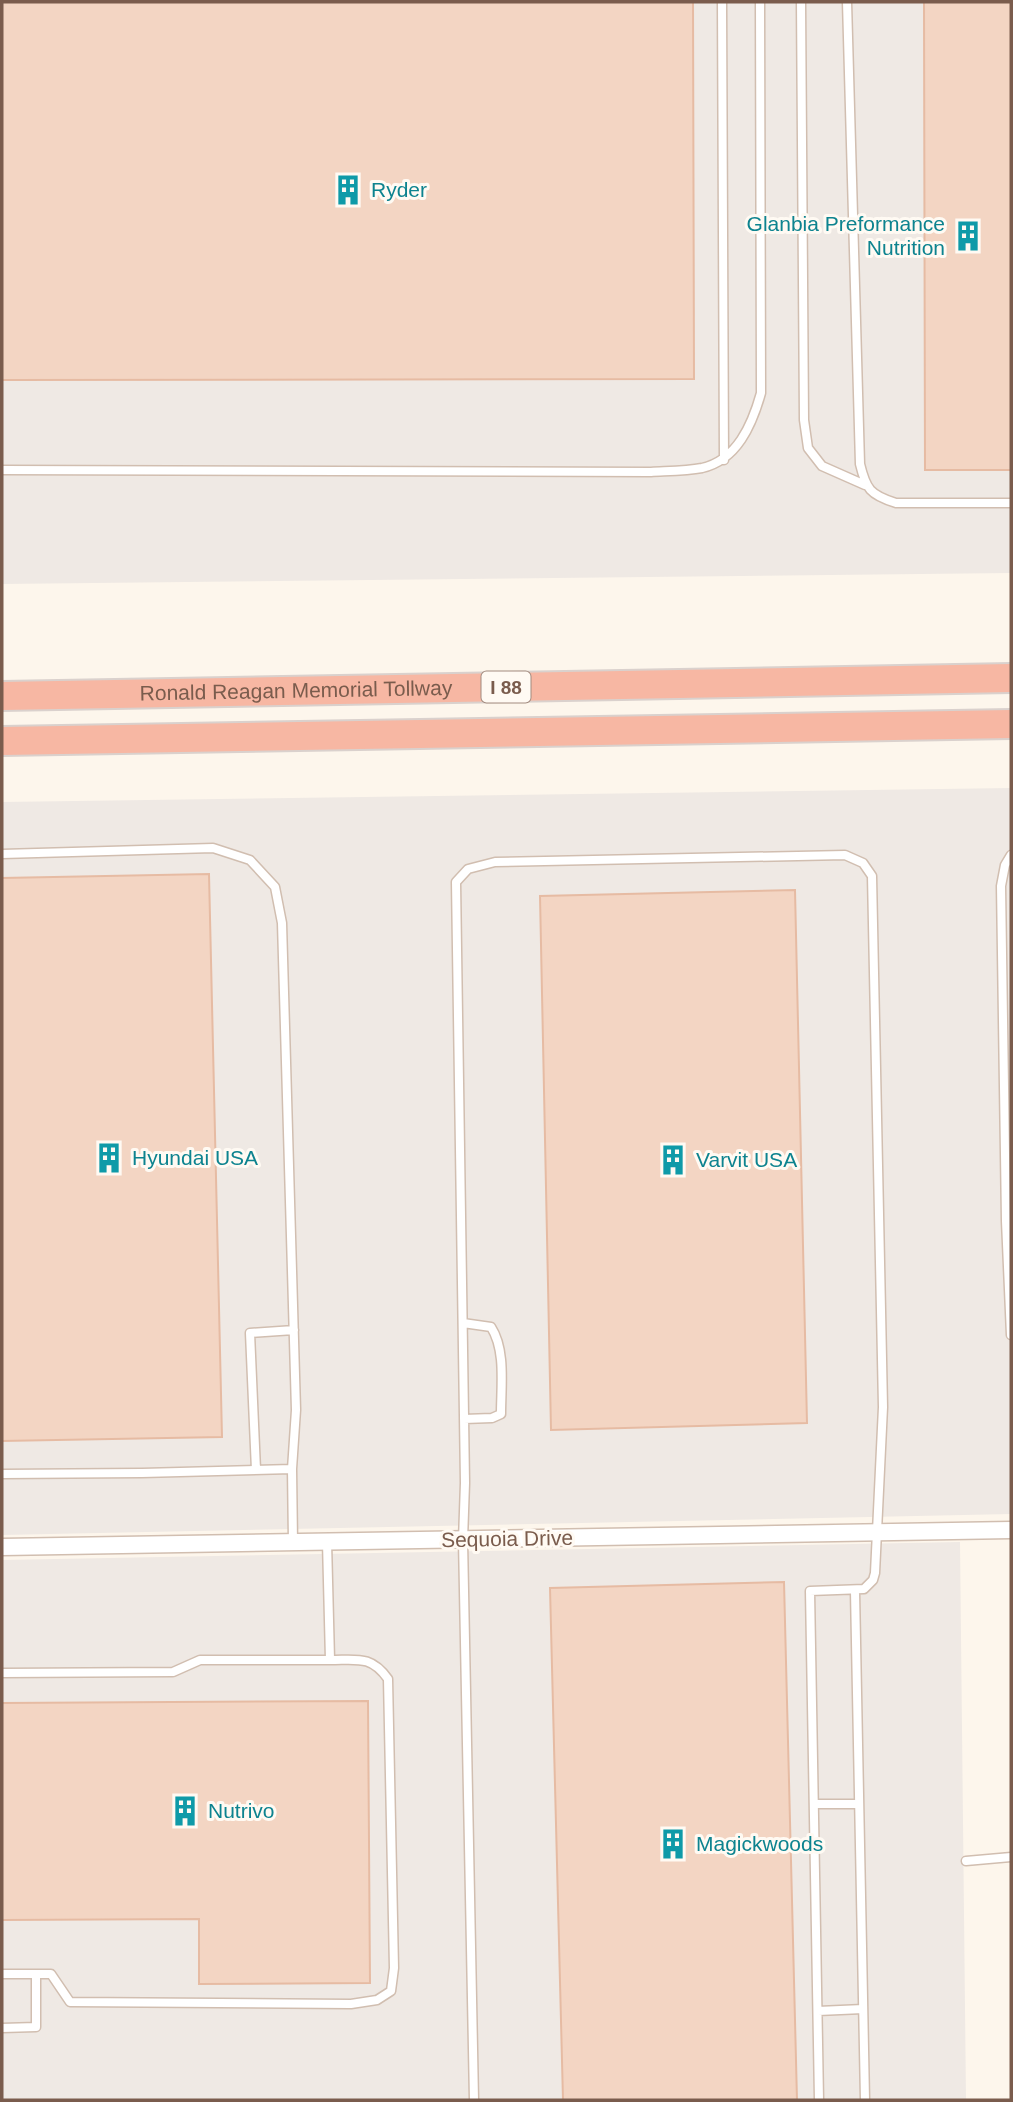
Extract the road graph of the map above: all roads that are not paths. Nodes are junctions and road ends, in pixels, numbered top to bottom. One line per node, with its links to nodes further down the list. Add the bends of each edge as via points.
1 (722, 2): 5 (lane)
2 (761, 2): 5 (lane, via 761,393 753,421)
3 (801, 2): 7 (lane, via 804,420 808,448 822,466)
4 (847, 2): 7 (lane, via 860,464)
5 (724, 460): 6 (lane, via 702,468 651,472)
6 (2, 470)
7 (865, 485): 8 (lane, via 879,498 896,503)
8 (1011, 503)
9 (1011, 678): 10 (highway, Ronald Reagan Memorial Tollway / I 88)
10 (2, 696)
11 (1011, 724): 12 (highway, I 88)
12 (2, 741)
13 (2, 854): 16 (lane, via 213,848 250,860 275,887 282,923)
14 (1011, 855): 17 (lane, via 1001,886)
15 (463, 1324): 18 (lane); 18 (lane, via 491,1327 499,1339 501,1392 500,1414); 23 (lane, via 456,882 468,869 495,862 845,855 863,863 872,876 873,895 882,1287 883,1407)
16 (294, 1330): 19 (lane); 20 (lane, via 250,1333)
17 (1011, 1335)
18 (464, 1419): 24 (lane)
19 (292, 1469): 20 (lane); 25 (lane)
20 (256, 1470): 21 (lane)
21 (2, 1474)
22 (1011, 1530): 23 (street, Sequoia Drive)
23 (876, 1533): 24 (street, Sequoia Drive); 28 (lane, via 875,1573 868,1585)
24 (463, 1540): 26 (street, Sequoia Drive); 40 (lane)
25 (293, 1542): 26 (street, Sequoia Drive); 27 (street, Sequoia Drive)
26 (327, 1542): 29 (lane)
27 (2, 1547)
28 (855, 1591): 31 (lane, via 810,1591); 32 (lane)
29 (330, 1660): 30 (lane, via 200,1660 173,1672); 36 (lane, via 378,1665 387,1679 391,1991 377,2000 351,2004 70,2002 51,1974)
30 (2, 1674)
31 (814, 1804): 32 (lane); 38 (lane)
32 (859, 1804): 37 (lane)
33 (1011, 1857): 34 (lane)
34 (966, 1861)
35 (2, 1974): 36 (lane)
36 (36, 1974): 39 (lane, via 36,2028)
37 (863, 2010): 38 (lane); 42 (lane)
38 (818, 2011): 41 (lane)
39 (2, 2028)
40 (474, 2100)
41 (820, 2100)
42 (865, 2100)

